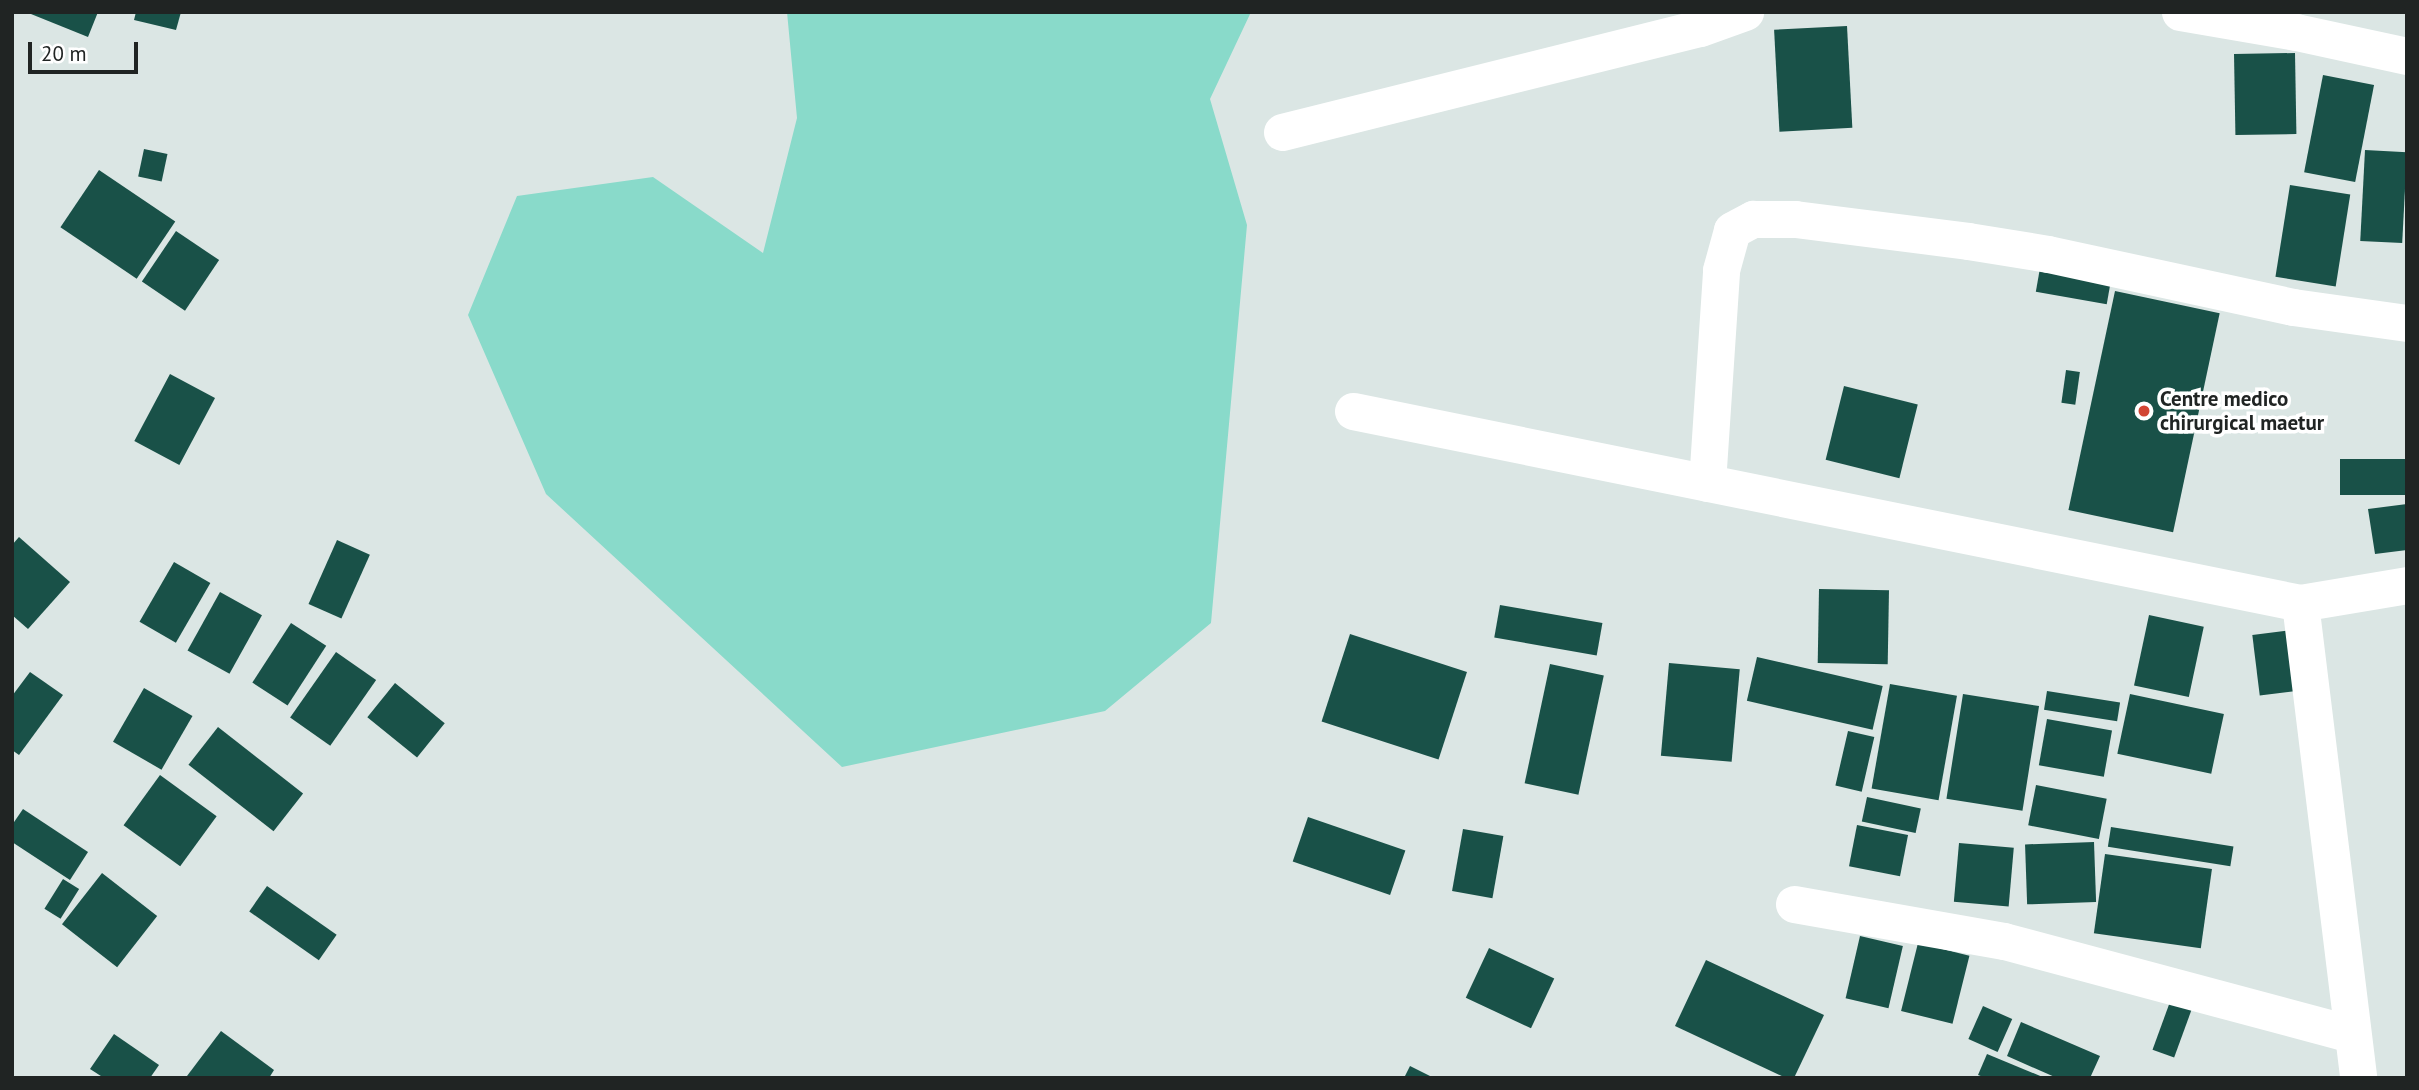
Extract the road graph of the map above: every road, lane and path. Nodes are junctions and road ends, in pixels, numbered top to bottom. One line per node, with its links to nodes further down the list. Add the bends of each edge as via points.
1 (1745, 12): 4 (street, via 1700,28)
2 (2180, 12): 3 (street)
3 (2407, 56)
4 (1282, 132)
5 (2407, 323): 7 (street, via 2293,307 1968,241 1795,219 1753,219 1732,230 1721,270)
6 (1353, 411): 7 (street)
7 (1707, 484): 9 (street)
8 (2407, 585): 9 (street)
9 (2300, 603): 11 (street)
10 (1794, 904): 11 (street, via 2004,941)
11 (2352, 1034): 12 (street)
12 (2358, 1078)

